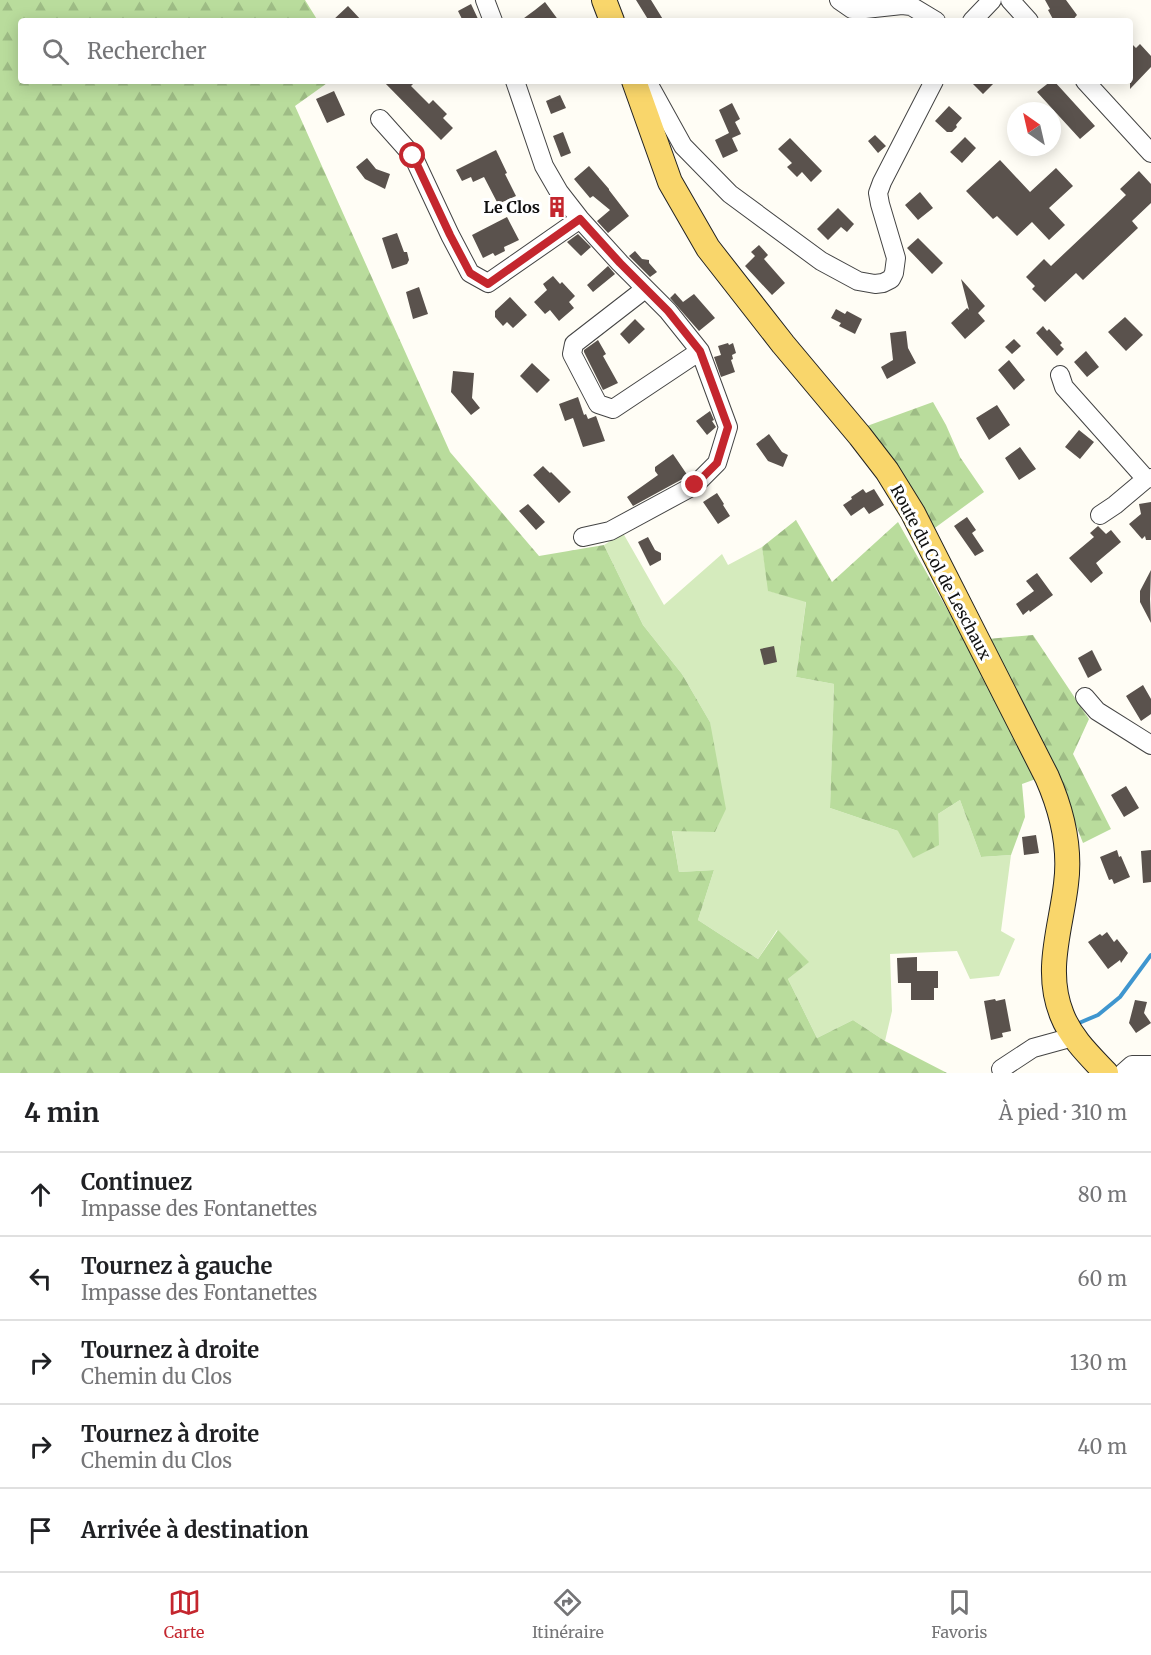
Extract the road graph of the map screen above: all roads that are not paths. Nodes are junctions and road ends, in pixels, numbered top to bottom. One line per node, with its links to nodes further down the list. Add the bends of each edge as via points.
1 (485, 0): 6 (street)
2 (604, 0): 7 (main road)
3 (839, 0): 8 (street, via 852,9 911,6)
4 (992, 0): 9 (street)
5 (1010, 0): 10 (street)
6 (492, 18)
7 (611, 18)
8 (931, 18)
9 (975, 18)
10 (1026, 18)
11 (516, 84): 18 (street, via 544,166)
12 (635, 84): 27 (main road, Route du Col de Leschaux, via 670,182 693,224 721,266 860,436 898,489 1047,777 1062,816 1067,851 1053,984 1061,1014)
13 (649, 84): 14 (street, via 682,146 730,194 821,261 858,281 875,284 891,279 896,258 878,193)
14 (932, 84)
15 (1088, 84): 17 (street)
16 (380, 119): 18 (street, via 413,156 470,273 488,284)
17 (1151, 153)
18 (580, 219): 19 (street)
19 (645, 289): 20 (street); 20 (street, via 574,344 572,354 598,404 613,409)
20 (700, 351): 24 (street, via 728,427 717,463 695,485 609,531)
21 (1060, 375): 22 (street, via 1064,387)
22 (1148, 478): 23 (street)
23 (1100, 515)
24 (583, 537)
25 (1085, 697): 26 (street, via 1097,711)
26 (1151, 745)
27 (1073, 1037): 29 (street, via 1033,1048); 30 (main road, Route du Col de Leschaux)
28 (1151, 1065): 31 (street, via 1132,1065)
29 (1001, 1070)
30 (1106, 1073)
31 (1123, 1073)

